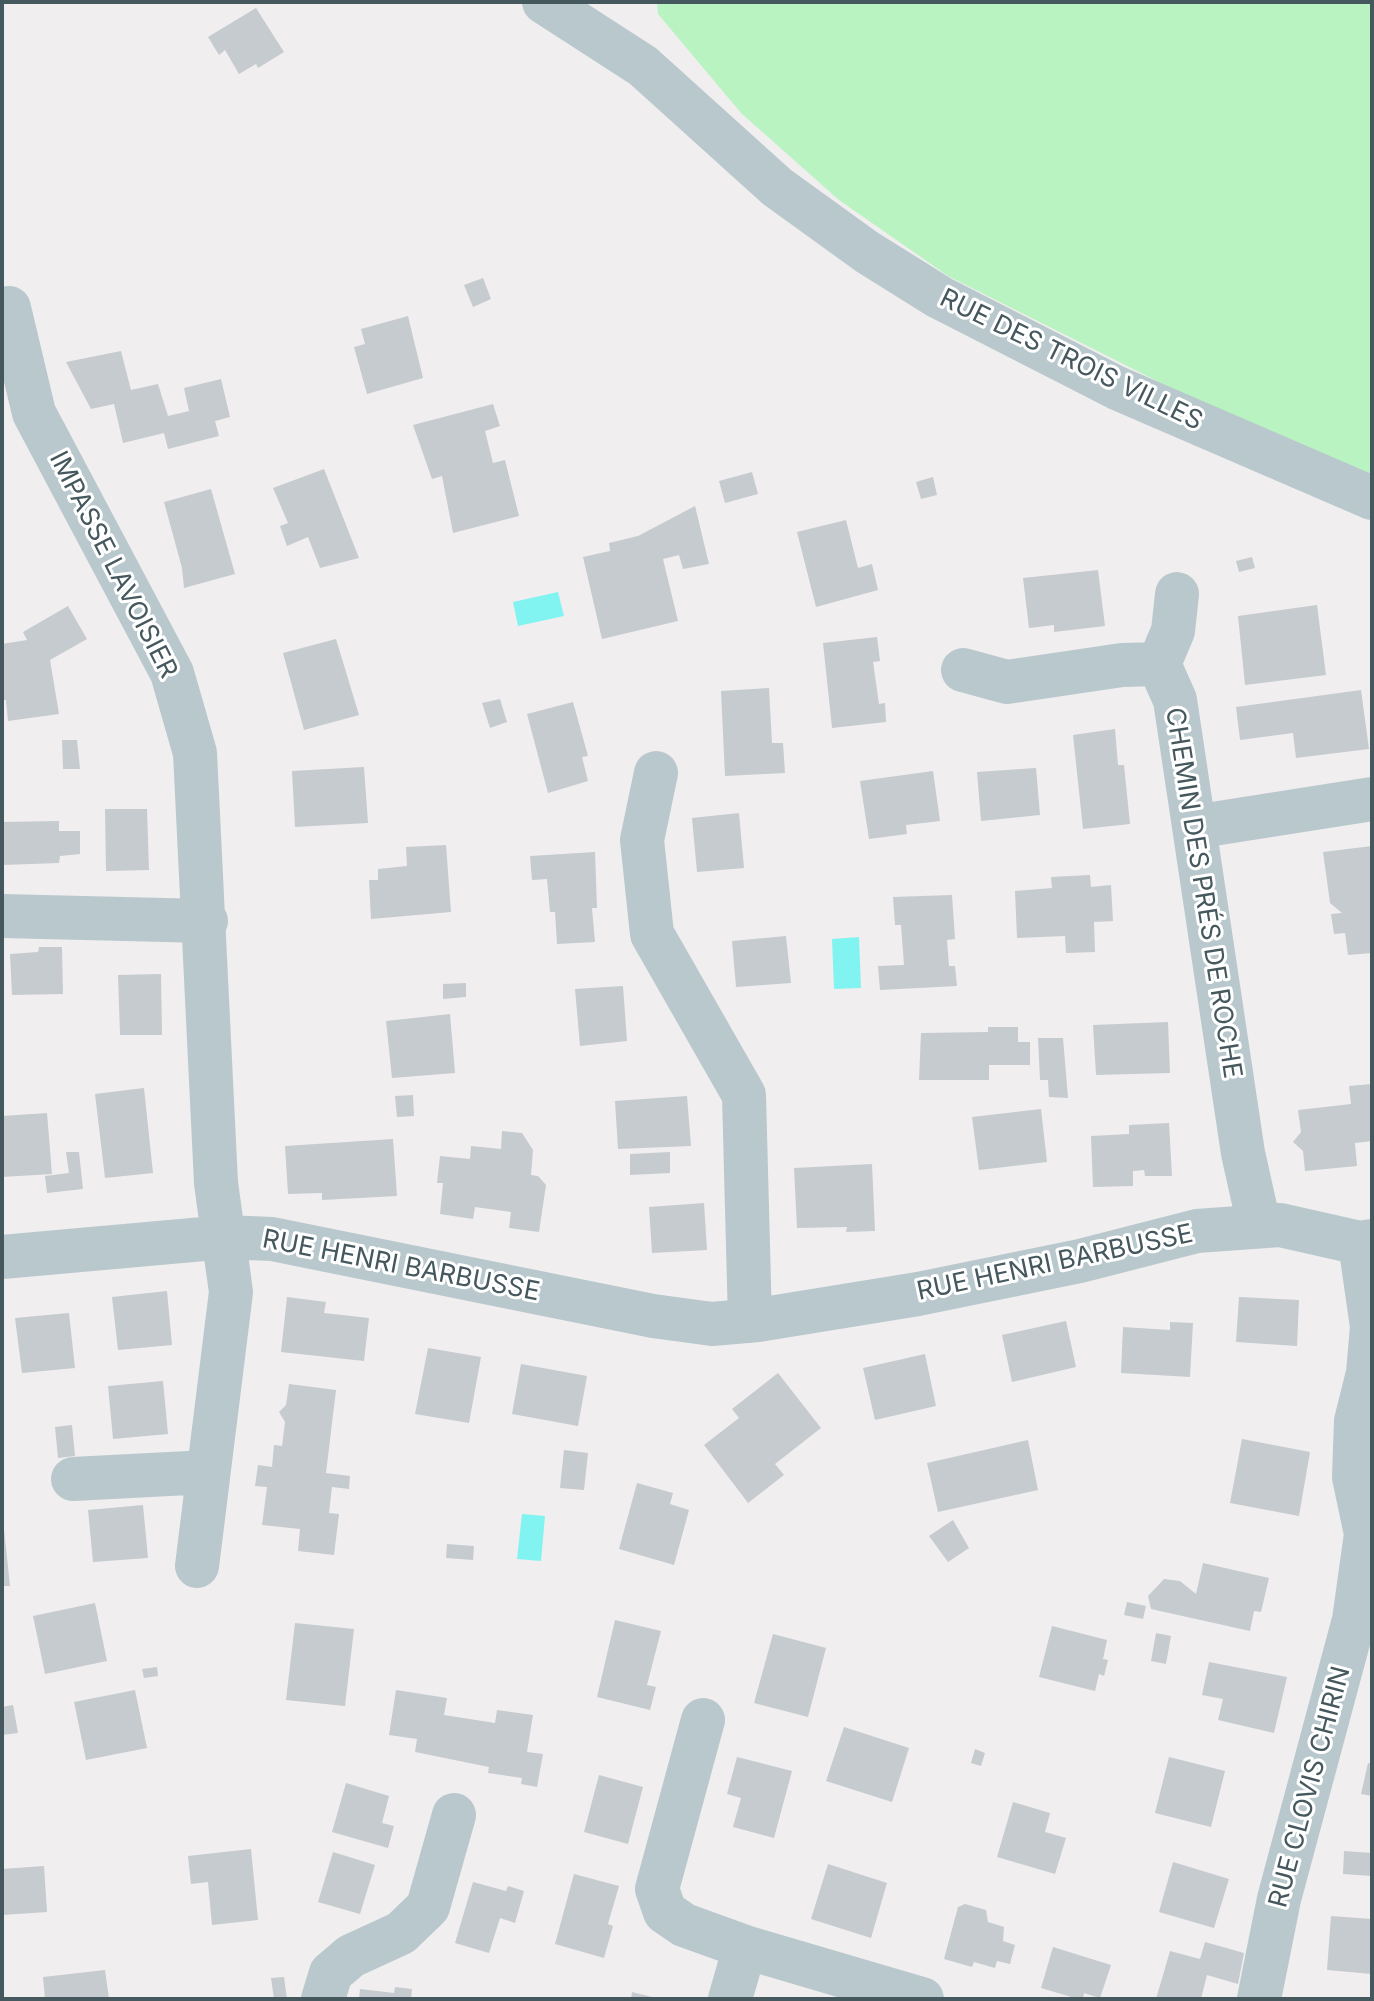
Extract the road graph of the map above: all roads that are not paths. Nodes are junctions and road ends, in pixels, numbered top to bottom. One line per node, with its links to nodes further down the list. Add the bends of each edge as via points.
1 (544, 2): 3 (street, RUE DES TROIS VILLES)
2 (599, 2): 3 (street, RUE DES TROIS VILLES)
3 (643, 66): 5 (street, RUE DES TROIS VILLES, via 777,187 939,297 1117,388)
4 (9, 308): 13 (street, IMPASSE LAVOISIER, via 34,413 172,673 195,753)
5 (1372, 498)
6 (1177, 594): 7 (street, via 1173,631)
7 (1159, 664): 8 (street, via 1007,682); 11 (street, CHEMIN DES PRÉS DE ROCHE, via 1175,700)
8 (963, 670)
9 (656, 773): 18 (street, via 642,840 652,934 744,1095)
10 (1372, 799): 11 (street)
11 (1194, 827): 14 (street, CHEMIN DES PRÉS DE ROCHE)
12 (2, 916): 13 (street)
13 (206, 921): 15 (street, IMPASSE LAVOISIER, via 216,1183)
14 (1259, 1225): 16 (street, RUE HENRI BARBUSSE); 18 (street, RUE HENRI BARBUSSE, via 1197,1231 918,1294)
15 (226, 1237): 17 (street, RUE HENRI BARBUSSE); 18 (street, RUE HENRI BARBUSSE, via 333,1248 677,1320); 19 (street, IMPASSE LAVOISIER, via 231,1292)
16 (1366, 1242): 28 (street, RUE CLOVIS CHIRIN, via 1372,1327 1356,1421 1354,1477 1366,1534 1354,1620 1279,1899)
17 (2, 1257)
18 (750, 1321)
19 (208, 1472): 20 (street); 21 (street, IMPASSE LAVOISIER)
20 (73, 1479)
21 (197, 1566)
22 (703, 1720): 24 (street, via 657,1889 665,1912 684,1925)
23 (454, 1815): 25 (street, via 428,1907 401,1933 351,1956 331,1973)
24 (745, 1947): 26 (street); 27 (street)
25 (323, 1999)
26 (730, 1999)
27 (922, 1999)
28 (1259, 1999)

